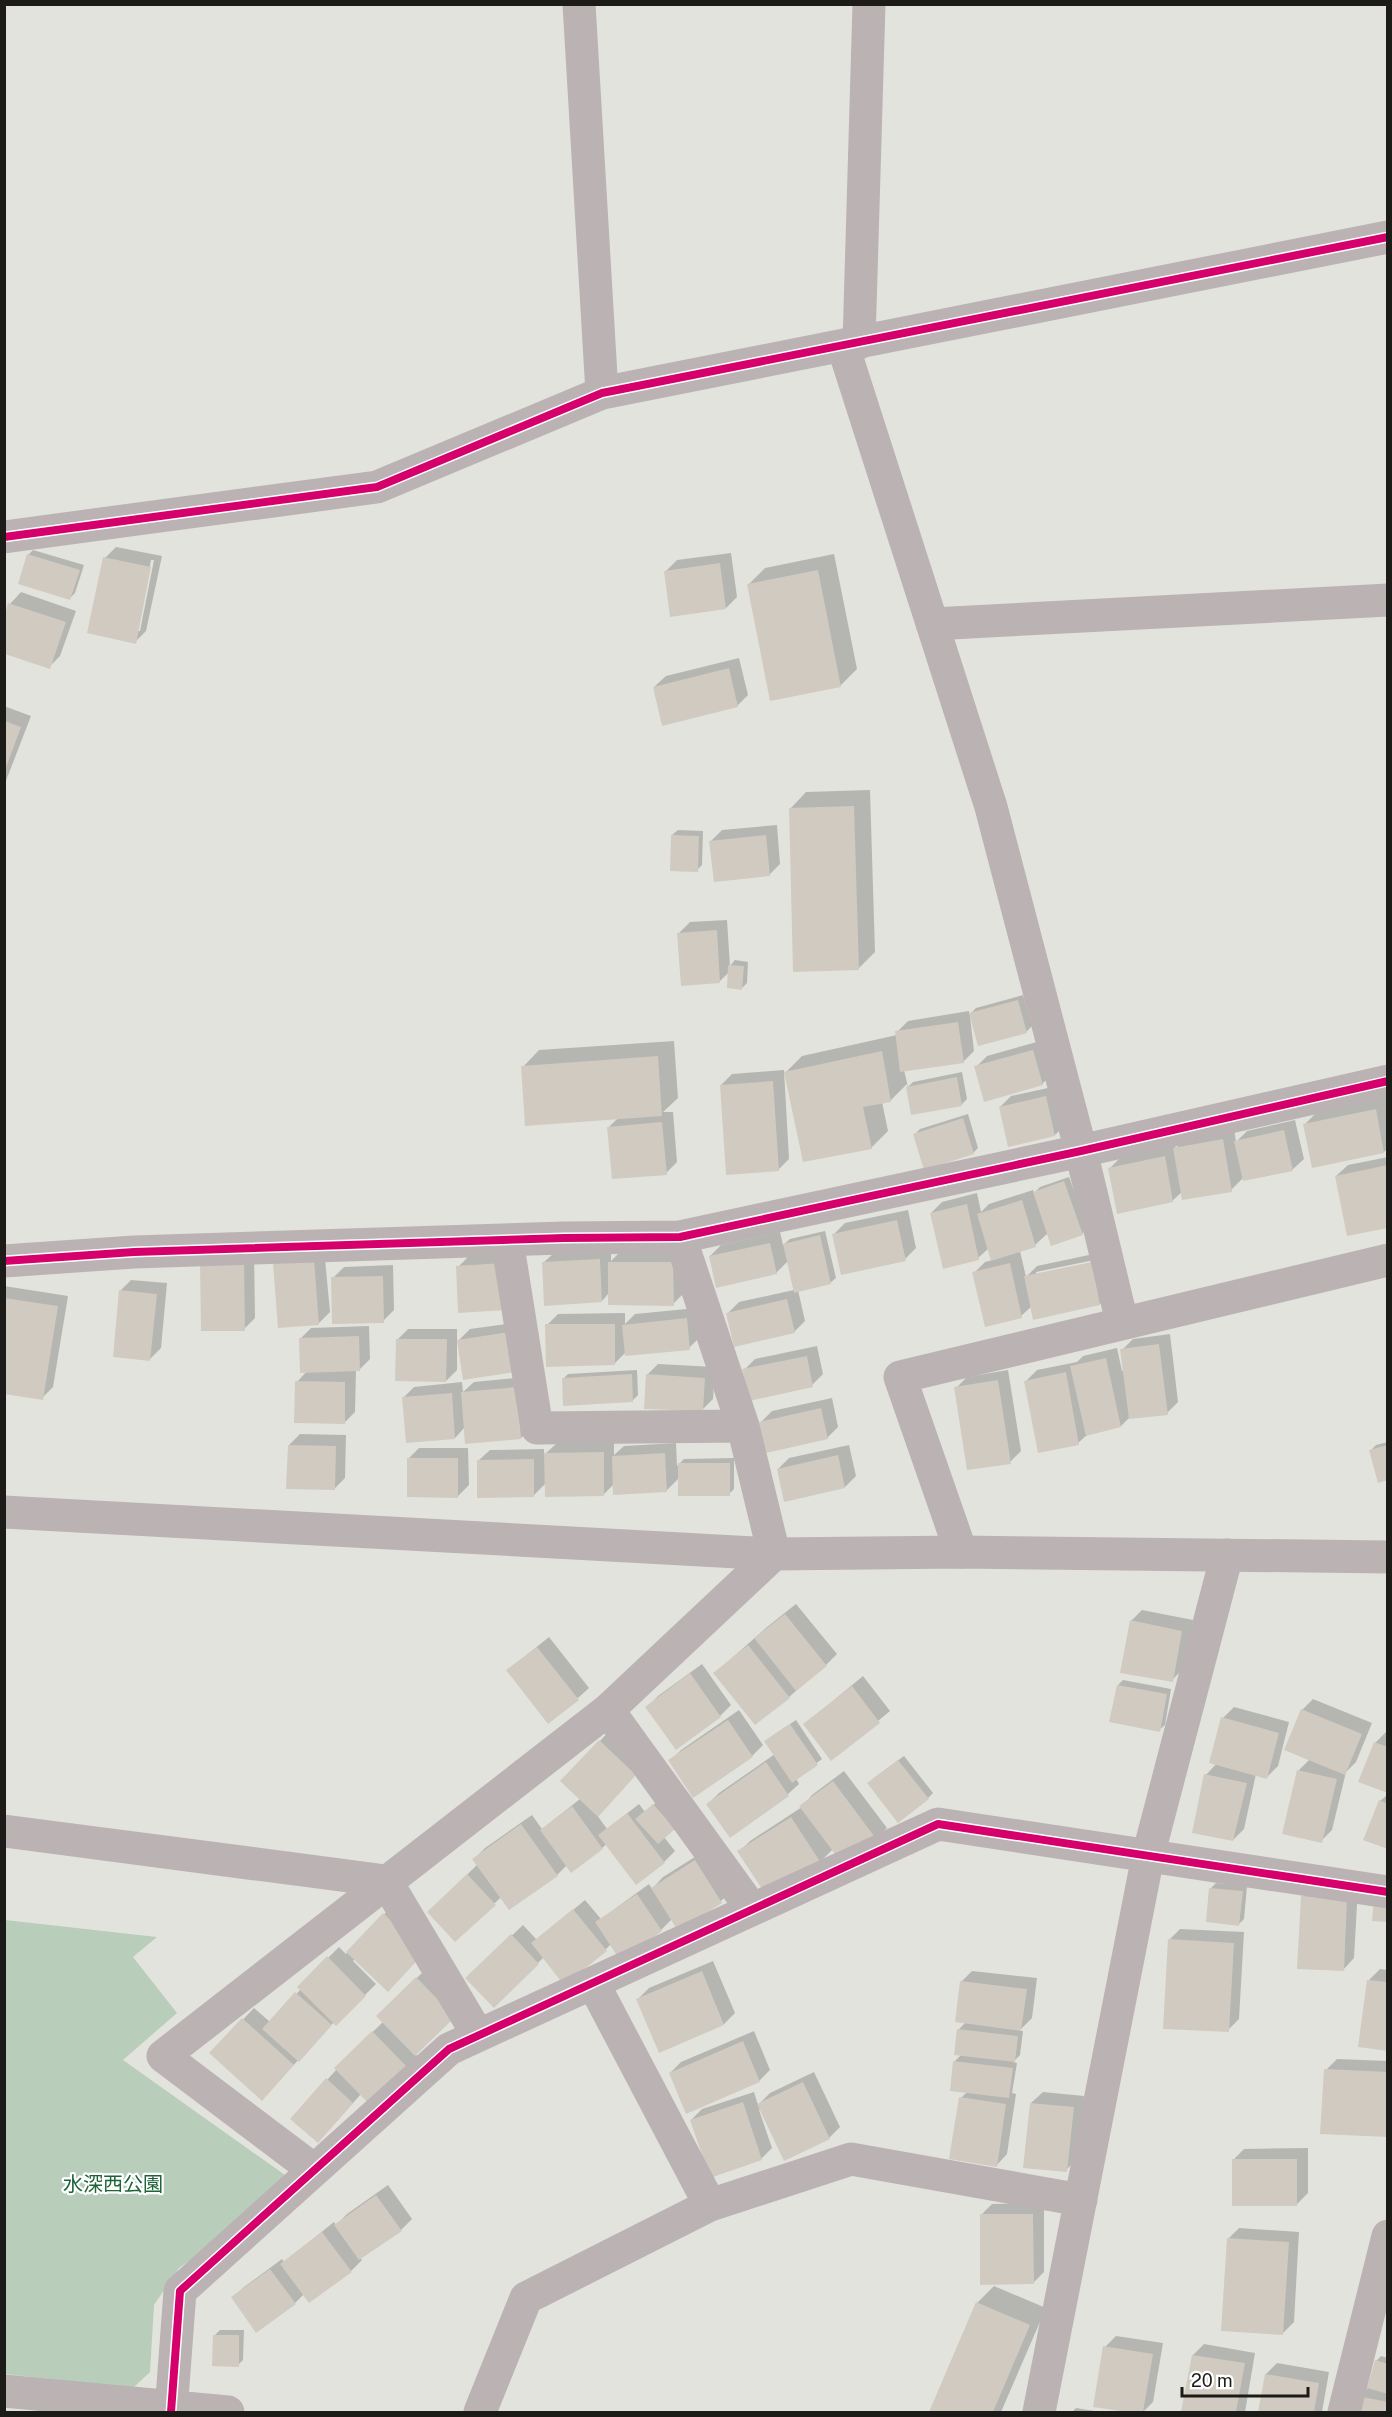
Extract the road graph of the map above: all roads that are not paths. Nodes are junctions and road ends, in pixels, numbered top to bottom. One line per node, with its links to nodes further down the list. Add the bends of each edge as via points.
1 (579, 4): 5 (street)
2 (869, 4): 4 (street)
3 (1388, 237): 4 (street)
4 (851, 345): 5 (street); 8 (street)
5 (602, 393): 6 (street, via 377,487)
6 (4, 537)
7 (1388, 600): 8 (street)
8 (932, 624): 10 (street, via 991,807)
9 (1388, 1081): 10 (street)
10 (1081, 1151): 11 (street); 15 (street)
11 (680, 1237): 12 (street); 16 (street)
12 (507, 1240): 14 (street, via 134,1252); 16 (street, via 537,1428)
13 (1388, 1260): 15 (street)
14 (4, 1261)
15 (1122, 1322): 18 (street, via 900,1377)
16 (743, 1426): 19 (street)
17 (4, 1512): 19 (street)
18 (961, 1552): 19 (street); 20 (street)
19 (774, 1554): 22 (street)
20 (1227, 1555): 21 (street); 24 (street)
21 (1388, 1557)
22 (608, 1710): 25 (street); 27 (street)
23 (4, 1831): 25 (street)
24 (1148, 1856): 26 (street); 27 (street, via 938,1824); 31 (street)
25 (386, 1881): 29 (street); 30 (street, via 163,2056)
26 (1388, 1892)
27 (752, 1909): 28 (street)
28 (593, 1983): 29 (street); 32 (street)
29 (478, 2035): 30 (street, via 449,2049)
30 (314, 2170): 35 (street, via 180,2291)
31 (1081, 2200): 32 (street, via 851,2159); 38 (street)
32 (710, 2205): 37 (street, via 526,2298)
33 (1388, 2236): 39 (street)
34 (4, 2391): 35 (street)
35 (171, 2409): 36 (street)
36 (228, 2412)
37 (480, 2412)
38 (1039, 2412)
39 (1344, 2412)

